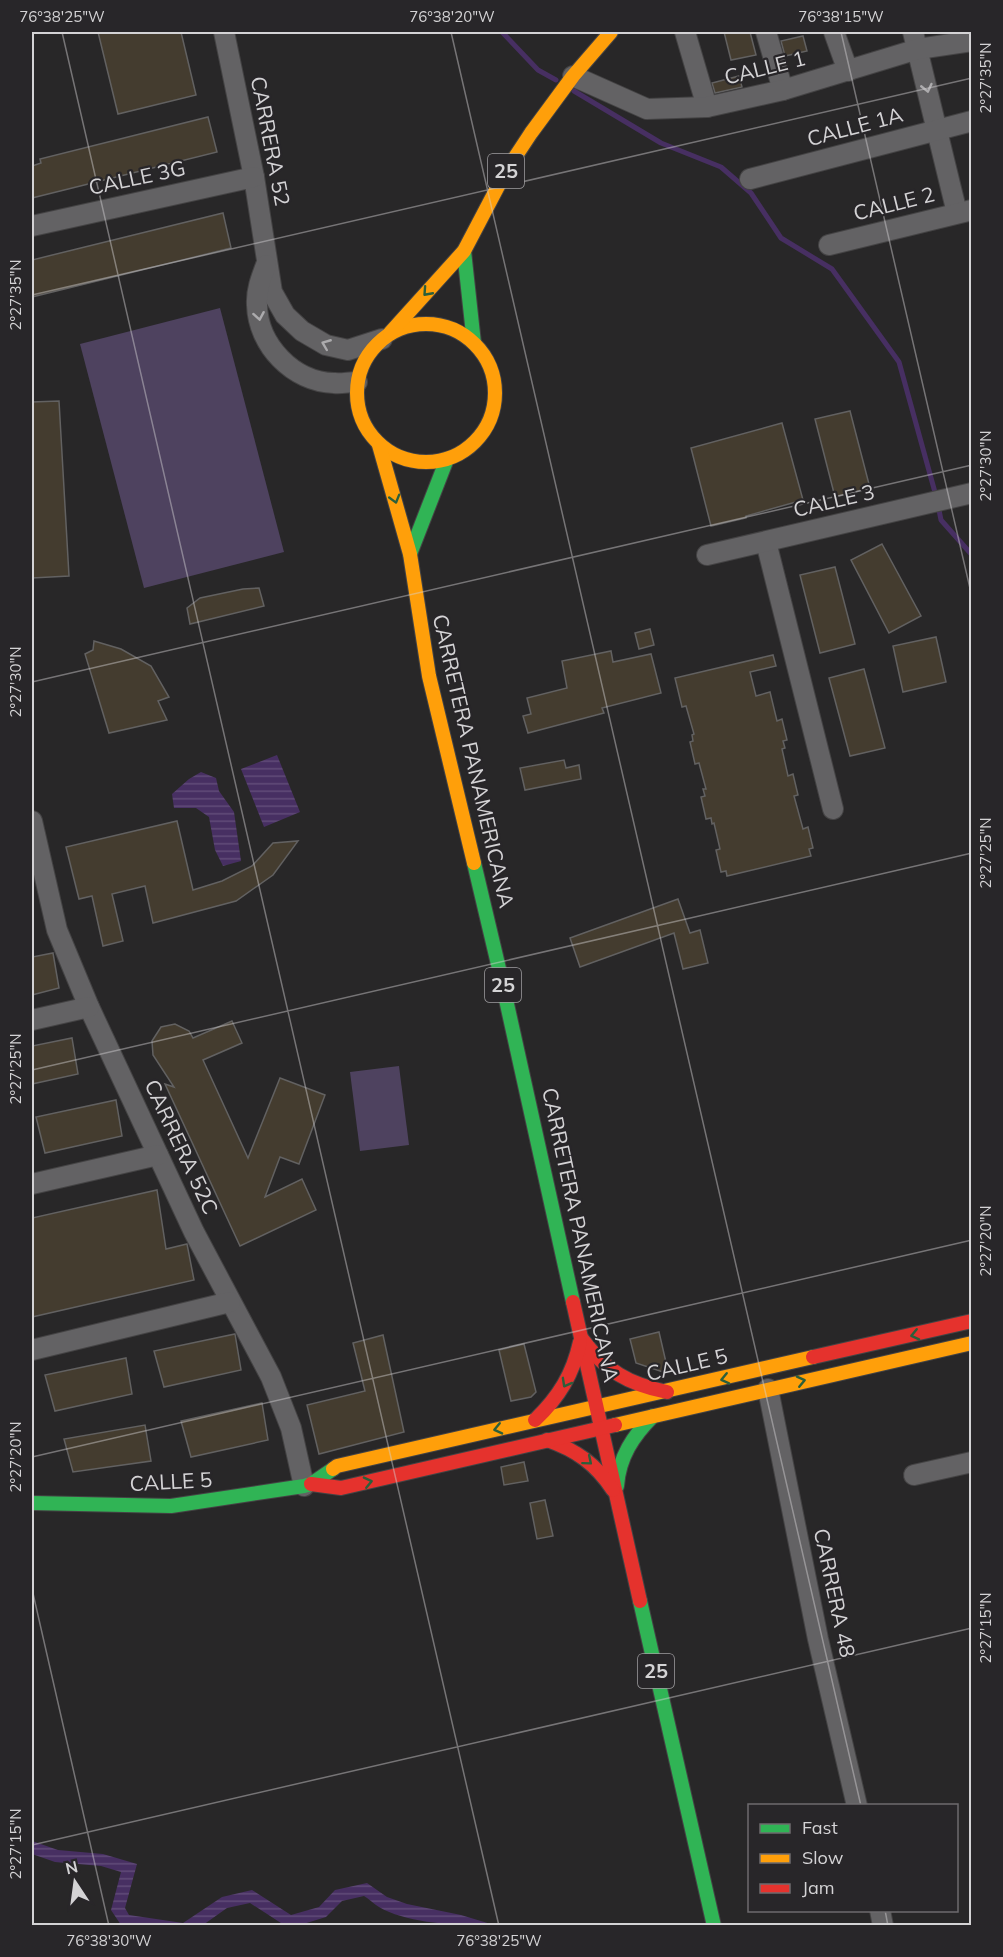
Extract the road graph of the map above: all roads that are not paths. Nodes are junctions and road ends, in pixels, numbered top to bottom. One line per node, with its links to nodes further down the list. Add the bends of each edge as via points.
1 (224, 32): 14 (street, CARRERA 52)
2 (611, 32): 9 (main road, 25)
3 (685, 32): 11 (street)
4 (766, 32): 10 (street)
5 (834, 32): 8 (street)
6 (915, 40): 7 (street, CALLE 1); 8 (street, CALLE 1); 13 (street, one-way to 13)
7 (972, 41)
8 (848, 71): 10 (street, CALLE 1)
9 (572, 77): 11 (street, CALLE 1, via 647,109); 19 (main road, 25, via 506,171)
10 (783, 90): 11 (street, CALLE 1)
11 (707, 108)
12 (972, 121): 13 (street, CALLE 1A)
13 (937, 130): 15 (street, CALLE 1A); 16 (street)
14 (254, 177): 17 (street, CALLE 3G); 20 (street, CARRERA 52)
15 (750, 179)
16 (964, 211): 18 (street, CALLE 2)
17 (32, 226)
18 (829, 245)
19 (464, 251): 21 (main road, 25, one-way to 21); 22 (main road)
20 (268, 260): 21 (street, CARRERA 52, one-way to 20, via 348,350 326,345 302,331 285,315 272,292); 23 (street, CARRERA 52, one-way to 23, via 259,282 257,305 261,329 272,350 288,367 309,378)
21 (386, 336): 22 (main road, via 411,325 434,324 455,330); 23 (main road, via 370,351)
22 (474, 343): 25 (main road, via 494,378 493,408 480,436)
23 (357, 382): 24 (main road, via 360,416)
24 (379, 445): 25 (main road, via 411,461); 28 (main road, CARRETERA PANAMERICANA / 25, one-way to 28)
25 (447, 459): 28 (main road, CARRETERA PANAMERICANA / 25)
26 (972, 493): 27 (street, CALLE 3)
27 (766, 542): 29 (street, CALLE 3); 30 (street)
28 (410, 554): 39 (main road, CARRETERA PANAMERICANA / 25, via 429,676 501,977)
29 (706, 555)
30 (833, 809)
31 (32, 820): 32 (street, CARRERA 52C)
32 (35, 855): 33 (street, CARRERA 52C, via 57,930)
33 (89, 1007): 34 (street); 35 (street, CARRERA 52C)
34 (32, 1020)
35 (158, 1155): 36 (street); 37 (street, CARRERA 52C)
36 (32, 1184)
37 (230, 1302): 41 (street); 51 (street, CARRERA 52C, via 271,1377)
38 (972, 1321): 43 (main road, CALLE 5, one-way to 43)
39 (580, 1338): 43 (main road, via 608,1370 636,1384); 44 (main road, CARRETERA PANAMERICANA / 25); 46 (main road, one-way to 46, via 567,1384)
40 (972, 1343): 42 (main road, CALLE 5, one-way to 40)
41 (32, 1350)
42 (768, 1389): 45 (main road, CALLE 5); 54 (street, CARRERA 48)
43 (667, 1392): 44 (main road, CALLE 5)
44 (596, 1407): 46 (main road, CALLE 5); 47 (main road, CARRETERA PANAMERICANA / 25)
45 (653, 1416): 47 (main road, CALLE 5); 52 (main road, via 636,1432 624,1452 617,1474)
46 (535, 1420): 51 (main road, CALLE 5, one-way to 51, via 337,1466)
47 (601, 1428): 48 (main road, CALLE 5); 52 (main road, CARRETERA PANAMERICANA / 25)
48 (547, 1440): 51 (main road, CALLE 5, one-way to 48, via 341,1488); 52 (main road, one-way to 52, via 569,1447 589,1460)
49 (972, 1462): 50 (street)
50 (914, 1475)
51 (307, 1485): 53 (main road, CALLE 5, via 171,1506)
52 (616, 1497): 55 (main road, CARRETERA PANAMERICANA / 25)
53 (32, 1503)
54 (858, 1804)
55 (714, 1926)

